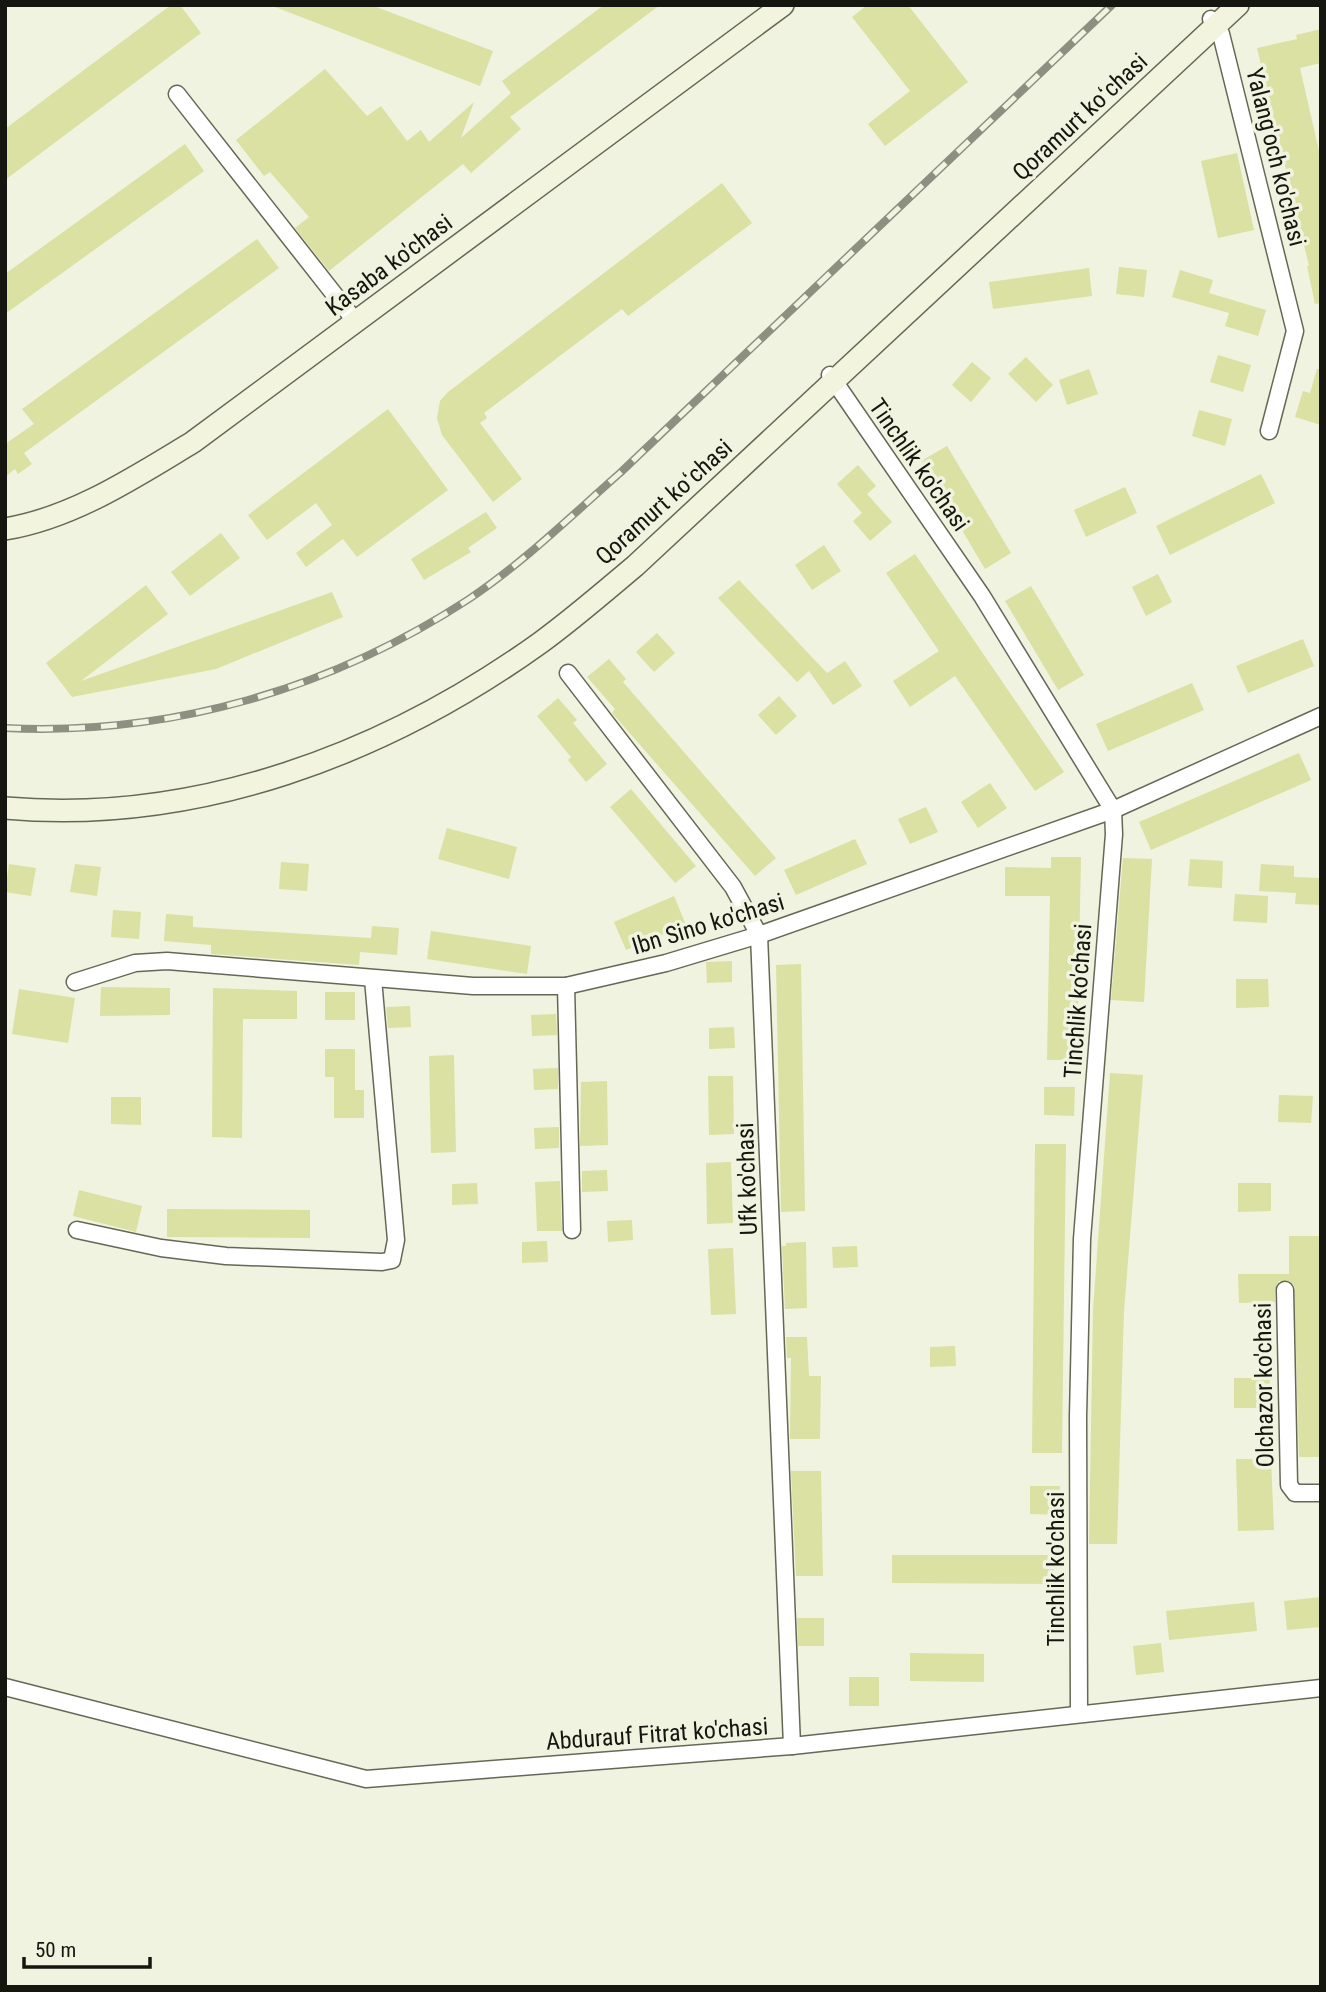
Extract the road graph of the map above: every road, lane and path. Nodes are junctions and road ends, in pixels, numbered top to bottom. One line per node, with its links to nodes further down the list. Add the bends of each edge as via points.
1 (783, 5): 5 (main road, Kasaba ko'chasi)
2 (1238, 5): 3 (main road, Qoramurt koʻchasi)
3 (1217, 17): 6 (main road, Qoramurt koʻchasi); 7 (street, Yalang'och ko'chasi, via 1295,331)
4 (177, 94): 5 (street)
5 (356, 322): 8 (main road, Kasaba ko'chasi, via 158,463 60,513)
6 (832, 378): 11 (main road, Qoramurt koʻchasi, via 580,600 498,660 393,720 316,755 229,783 139,800 75,804); 12 (main road, Qoramurt koʻchasi, via 635,566 559,627 502,668 390,732 296,770 200,797 137,808); 13 (street, Tinchlik ko'chasi, via 982,596)
7 (1269, 431)
8 (5, 529)
9 (568, 673): 14 (street, Ufk ko'chasi, via 733,887)
10 (1321, 716): 13 (street, Ibn Sino ko'chasi)
11 (5, 800)
12 (5, 808)
13 (1113, 810): 14 (street, Ibn Sino ko'chasi); 24 (street, Tinchlik ko'chasi, via 1082,1240)
14 (759, 935): 17 (street, Ibn Sino ko'chasi); 25 (street, Ufk ko'chasi)
15 (373, 979): 16 (street, Ibn Sino ko'chasi, via 167,961 135,963); 17 (street, Ibn Sino ko'chasi); 18 (street, via 396,1240 392,1260 226,1256)
16 (75, 982)
17 (566, 986): 19 (street)
18 (77, 1230)
19 (572, 1230)
20 (1285, 1290): 21 (street, Olchazor ko'chasi, via 1289,1485 1295,1493)
21 (1321, 1493)
22 (5, 1687): 25 (street, Abdurauf Fitrat ko'chasi, via 366,1779)
23 (1321, 1688): 24 (street, Abdurauf Fitrat ko'chasi)
24 (1079, 1714): 25 (street, Abdurauf Fitrat ko'chasi)
25 (792, 1746)

